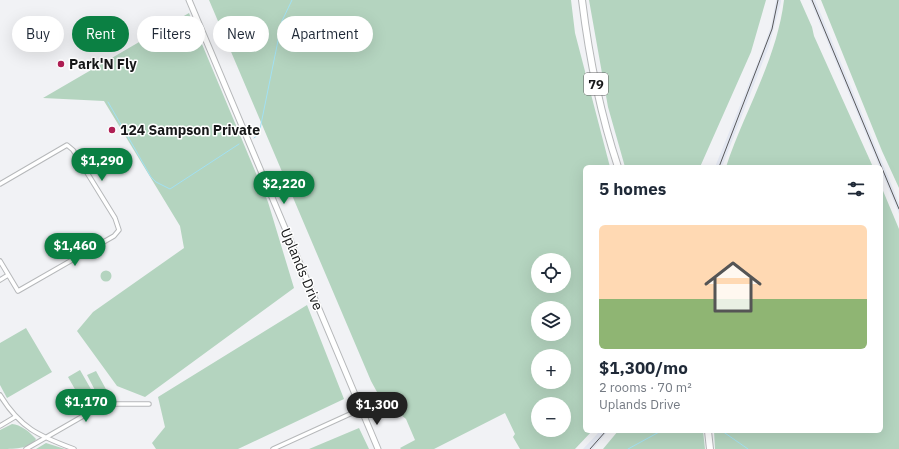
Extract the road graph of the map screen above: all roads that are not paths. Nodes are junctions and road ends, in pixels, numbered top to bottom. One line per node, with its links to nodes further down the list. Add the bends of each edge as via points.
1 (189, 0): 10 (main road, Uplands Drive)
2 (582, 0): 3 (highway, 79, via 593,71)
3 (617, 165)
4 (0, 184): 6 (street, via 67,145 75,153 119,230 114,236 18,291)
5 (0, 261): 6 (street)
6 (8, 275): 7 (street)
7 (0, 280)
8 (0, 395): 11 (street)
9 (148, 404): 14 (street, via 104,404)
10 (361, 409): 17 (street); 18 (main road, Uplands Drive)
11 (15, 417): 12 (street); 14 (street)
12 (0, 426)
13 (708, 433): 19 (highway)
14 (44, 438): 15 (street); 16 (street)
15 (26, 449)
16 (74, 449)
17 (273, 449)
18 (378, 449)
19 (710, 449)

